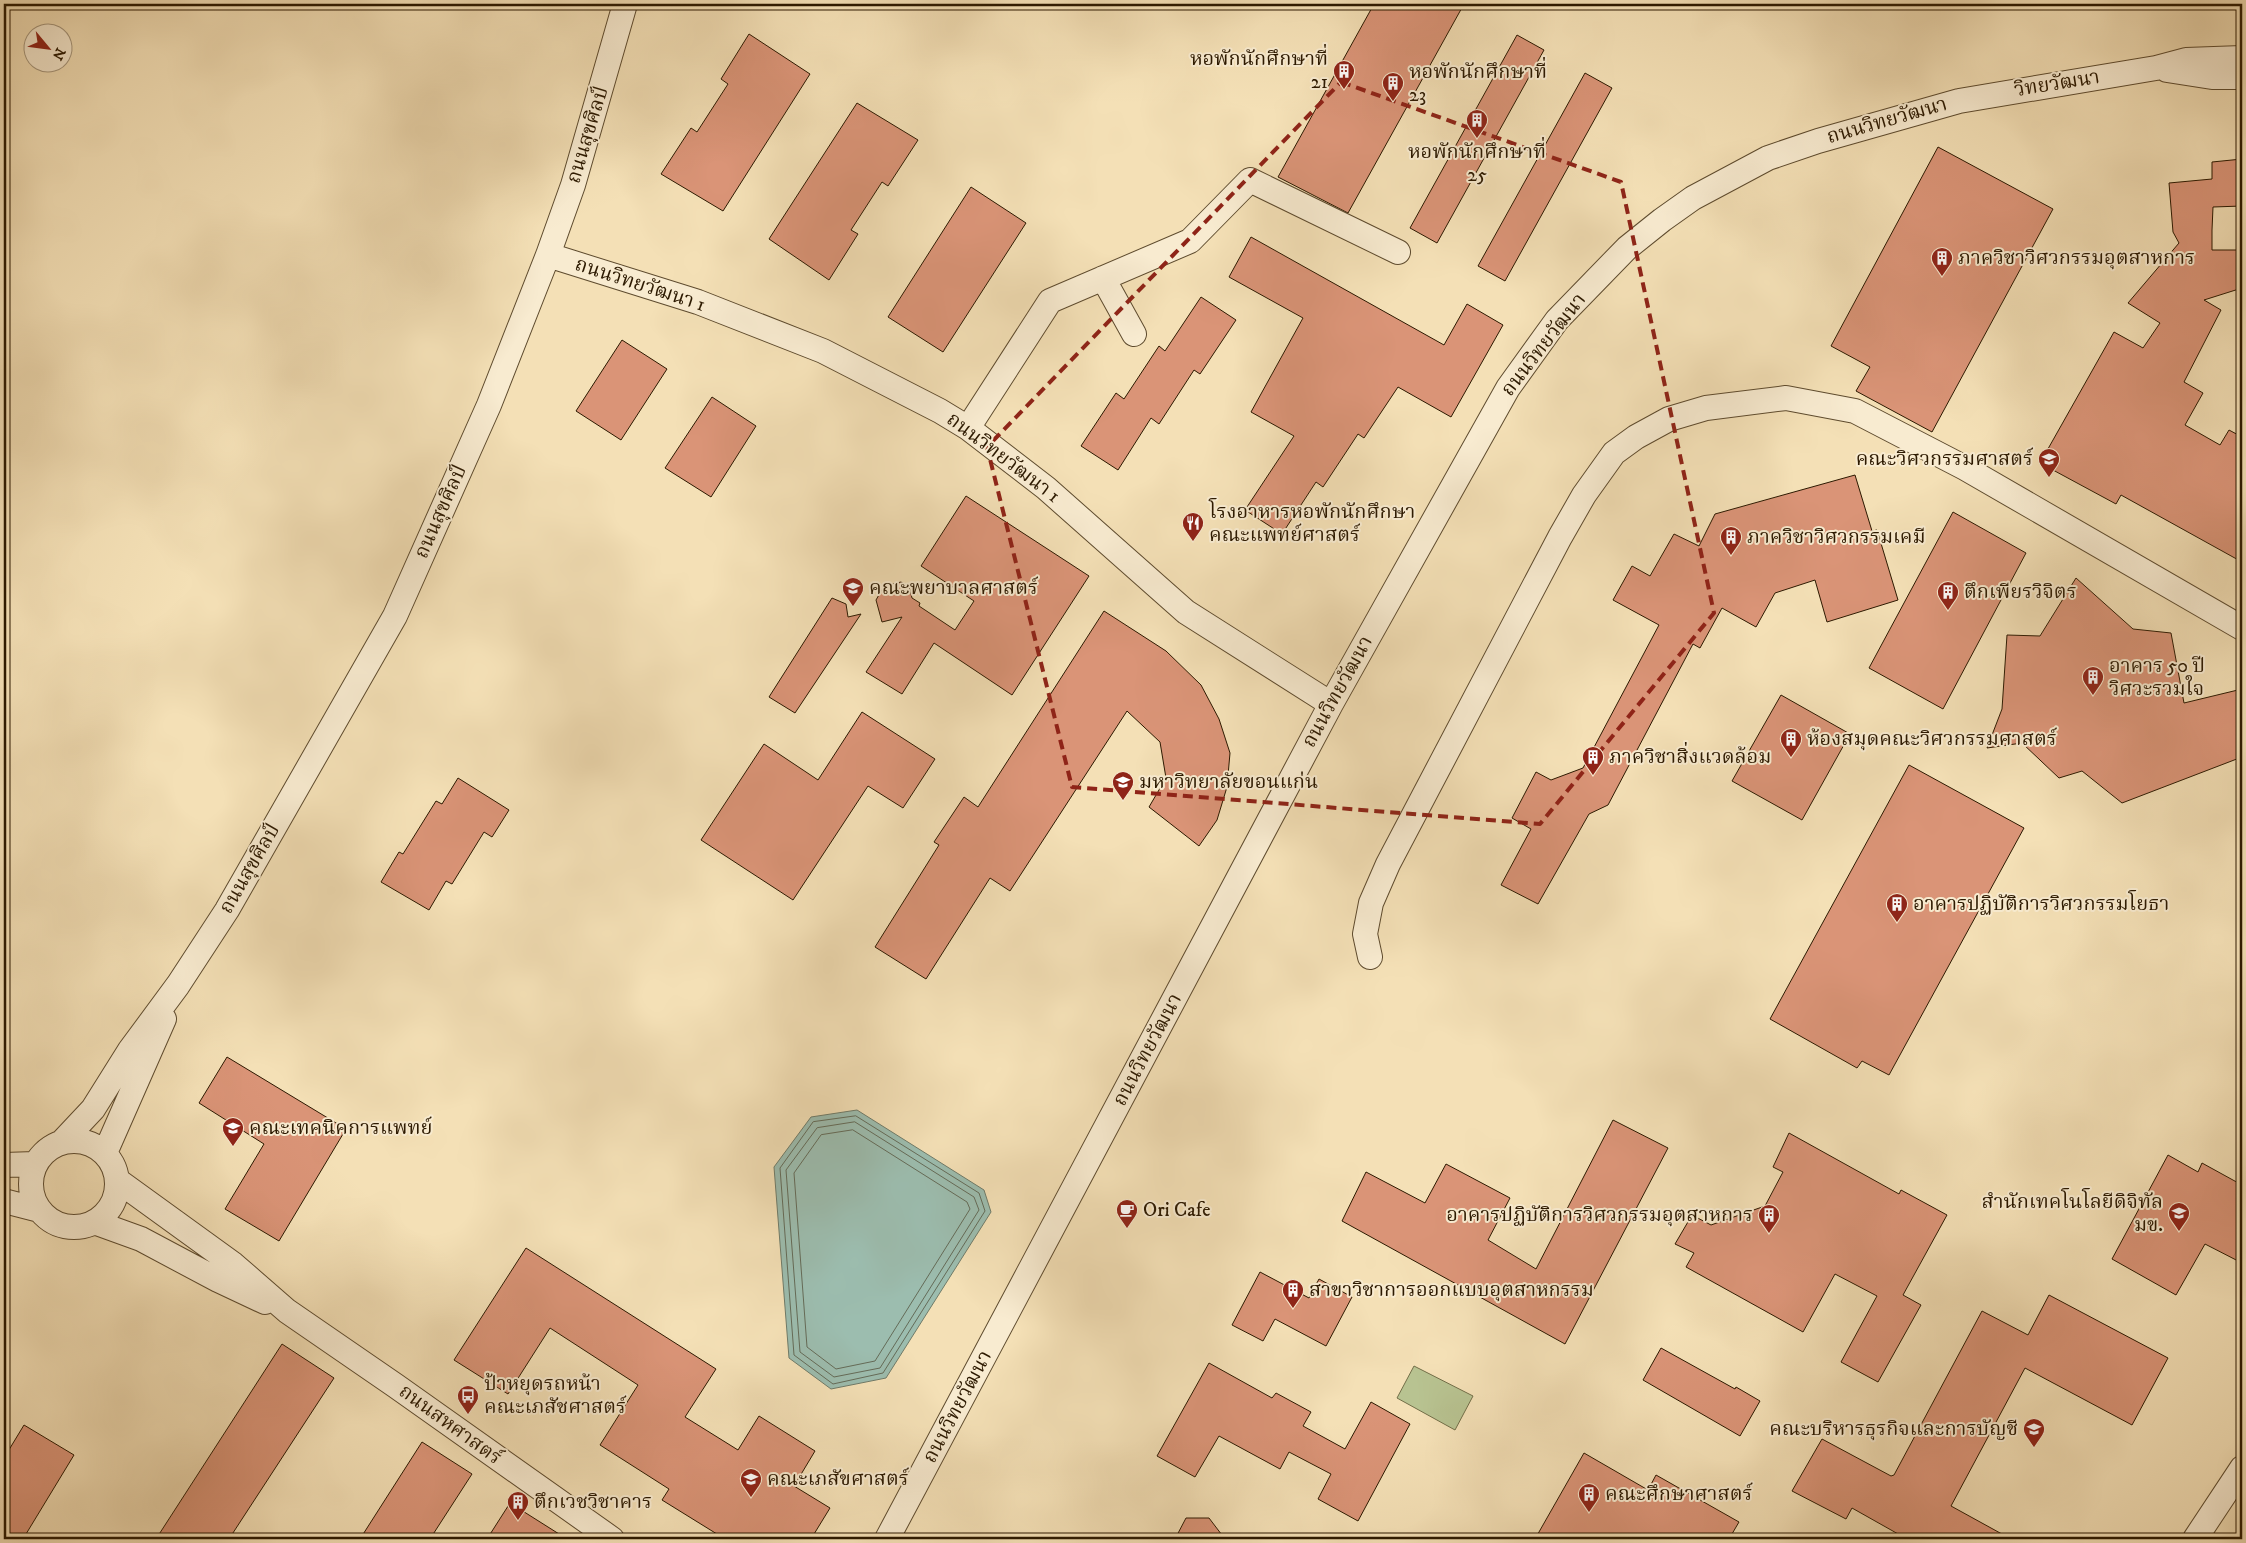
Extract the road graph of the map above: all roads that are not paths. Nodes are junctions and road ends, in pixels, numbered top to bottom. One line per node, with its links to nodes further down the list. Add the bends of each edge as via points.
1 (625, 4): 7 (street, ถนนสุขศิลป์, via 576,176)
2 (2242, 58): 3 (street, via 2186,60)
3 (2156, 68): 4 (street, via 2212,77); 5 (street, วิทยวัฒนา)
4 (2242, 77)
5 (1958, 101): 12 (street, ถนนวิทยวัฒนา, via 1768,158 1693,198 1627,248 1557,320 1508,388)
6 (1398, 252): 8 (street, via 1250,180 1190,241)
7 (548, 255): 10 (street, ถนนวิทยวัฒนา 1, via 698,302 823,351); 14 (street, ถนนสุขศิลป์, via 489,405 395,616 228,910)
8 (1103, 278): 9 (street); 10 (street, via 1050,301)
9 (1134, 334)
10 (968, 428): 12 (street, ถนนวิทยวัฒนา 1, via 1046,488 1186,612)
11 (2242, 628): 13 (street, via 1965,468 1855,411 1786,398 1706,408 1669,419 1636,436 1614,453 1584,495 1560,537 1370,903 1365,934)
12 (1331, 704): 26 (street, ถนนวิทยวัฒนา)
13 (1370, 957)
14 (178, 984): 15 (street, via 130,1050 94,1109); 16 (street)
15 (62, 1142): 16 (street, via 85,1142); 17 (street, via 51,1147)
16 (105, 1153): 19 (street, via 114,1165)
17 (35, 1164): 18 (street); 21 (street, via 31,1188)
18 (4, 1165)
19 (117, 1180): 22 (street, via 112,1204); 23 (street, via 233,1264)
20 (4, 1201): 21 (street)
21 (39, 1210): 22 (street, via 59,1225 71,1228)
22 (94, 1222): 23 (street, via 142,1239 218,1280)
23 (288, 1312): 25 (street, ถนนสหศาสตร์)
24 (2242, 1468): 27 (street)
25 (612, 1539)
26 (887, 1539)
27 (2195, 1539)

